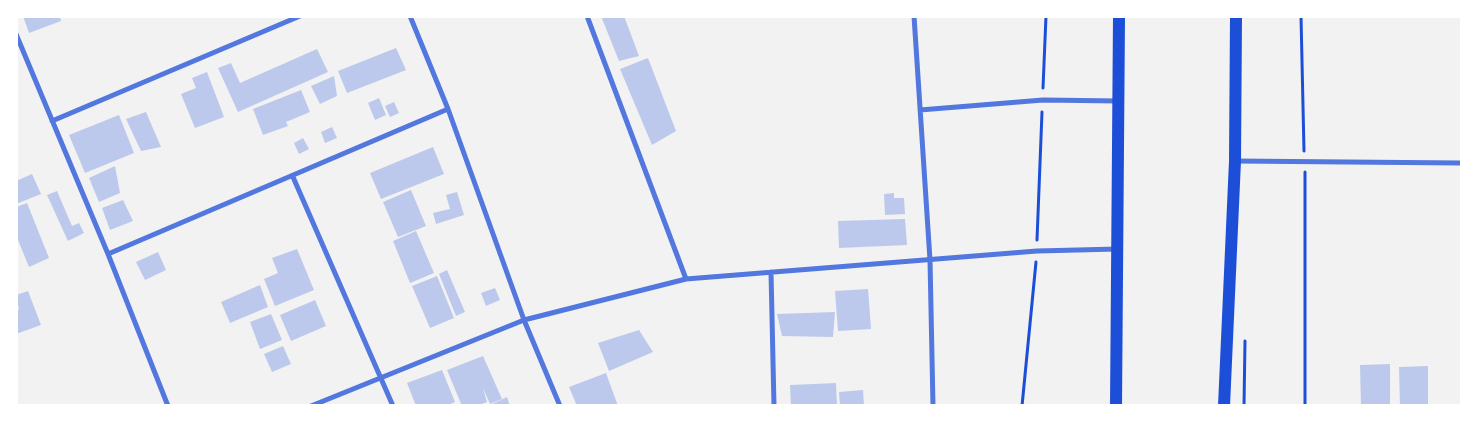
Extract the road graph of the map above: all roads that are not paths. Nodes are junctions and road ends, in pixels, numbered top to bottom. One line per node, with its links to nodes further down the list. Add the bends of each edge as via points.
1 (300, 16): 11 (street)
2 (410, 16): 9 (street)
3 (587, 16): 19 (street)
4 (914, 16): 10 (street)
5 (1120, 16): 8 (main road)
6 (1236, 16): 12 (main road)
7 (16, 34): 11 (street)
8 (1118, 101): 10 (street, via 1043,100); 15 (main road)
9 (448, 109): 14 (street); 20 (street)
10 (920, 110): 17 (street)
11 (52, 121): 16 (street)
12 (1235, 162): 13 (street); 29 (main road)
13 (1462, 163)
14 (293, 177): 16 (street); 21 (street)
15 (1119, 248): 17 (street); 28 (main road)
16 (108, 254): 22 (street)
17 (930, 260): 18 (street); 27 (street)
18 (771, 272): 19 (street); 26 (street)
19 (686, 279): 20 (street)
20 (524, 320): 21 (street); 25 (street)
21 (380, 376): 23 (street); 24 (street)
22 (168, 406)
23 (311, 406)
24 (393, 406)
25 (560, 406)
26 (774, 406)
27 (934, 406)
28 (1116, 406)
29 (1224, 406)

